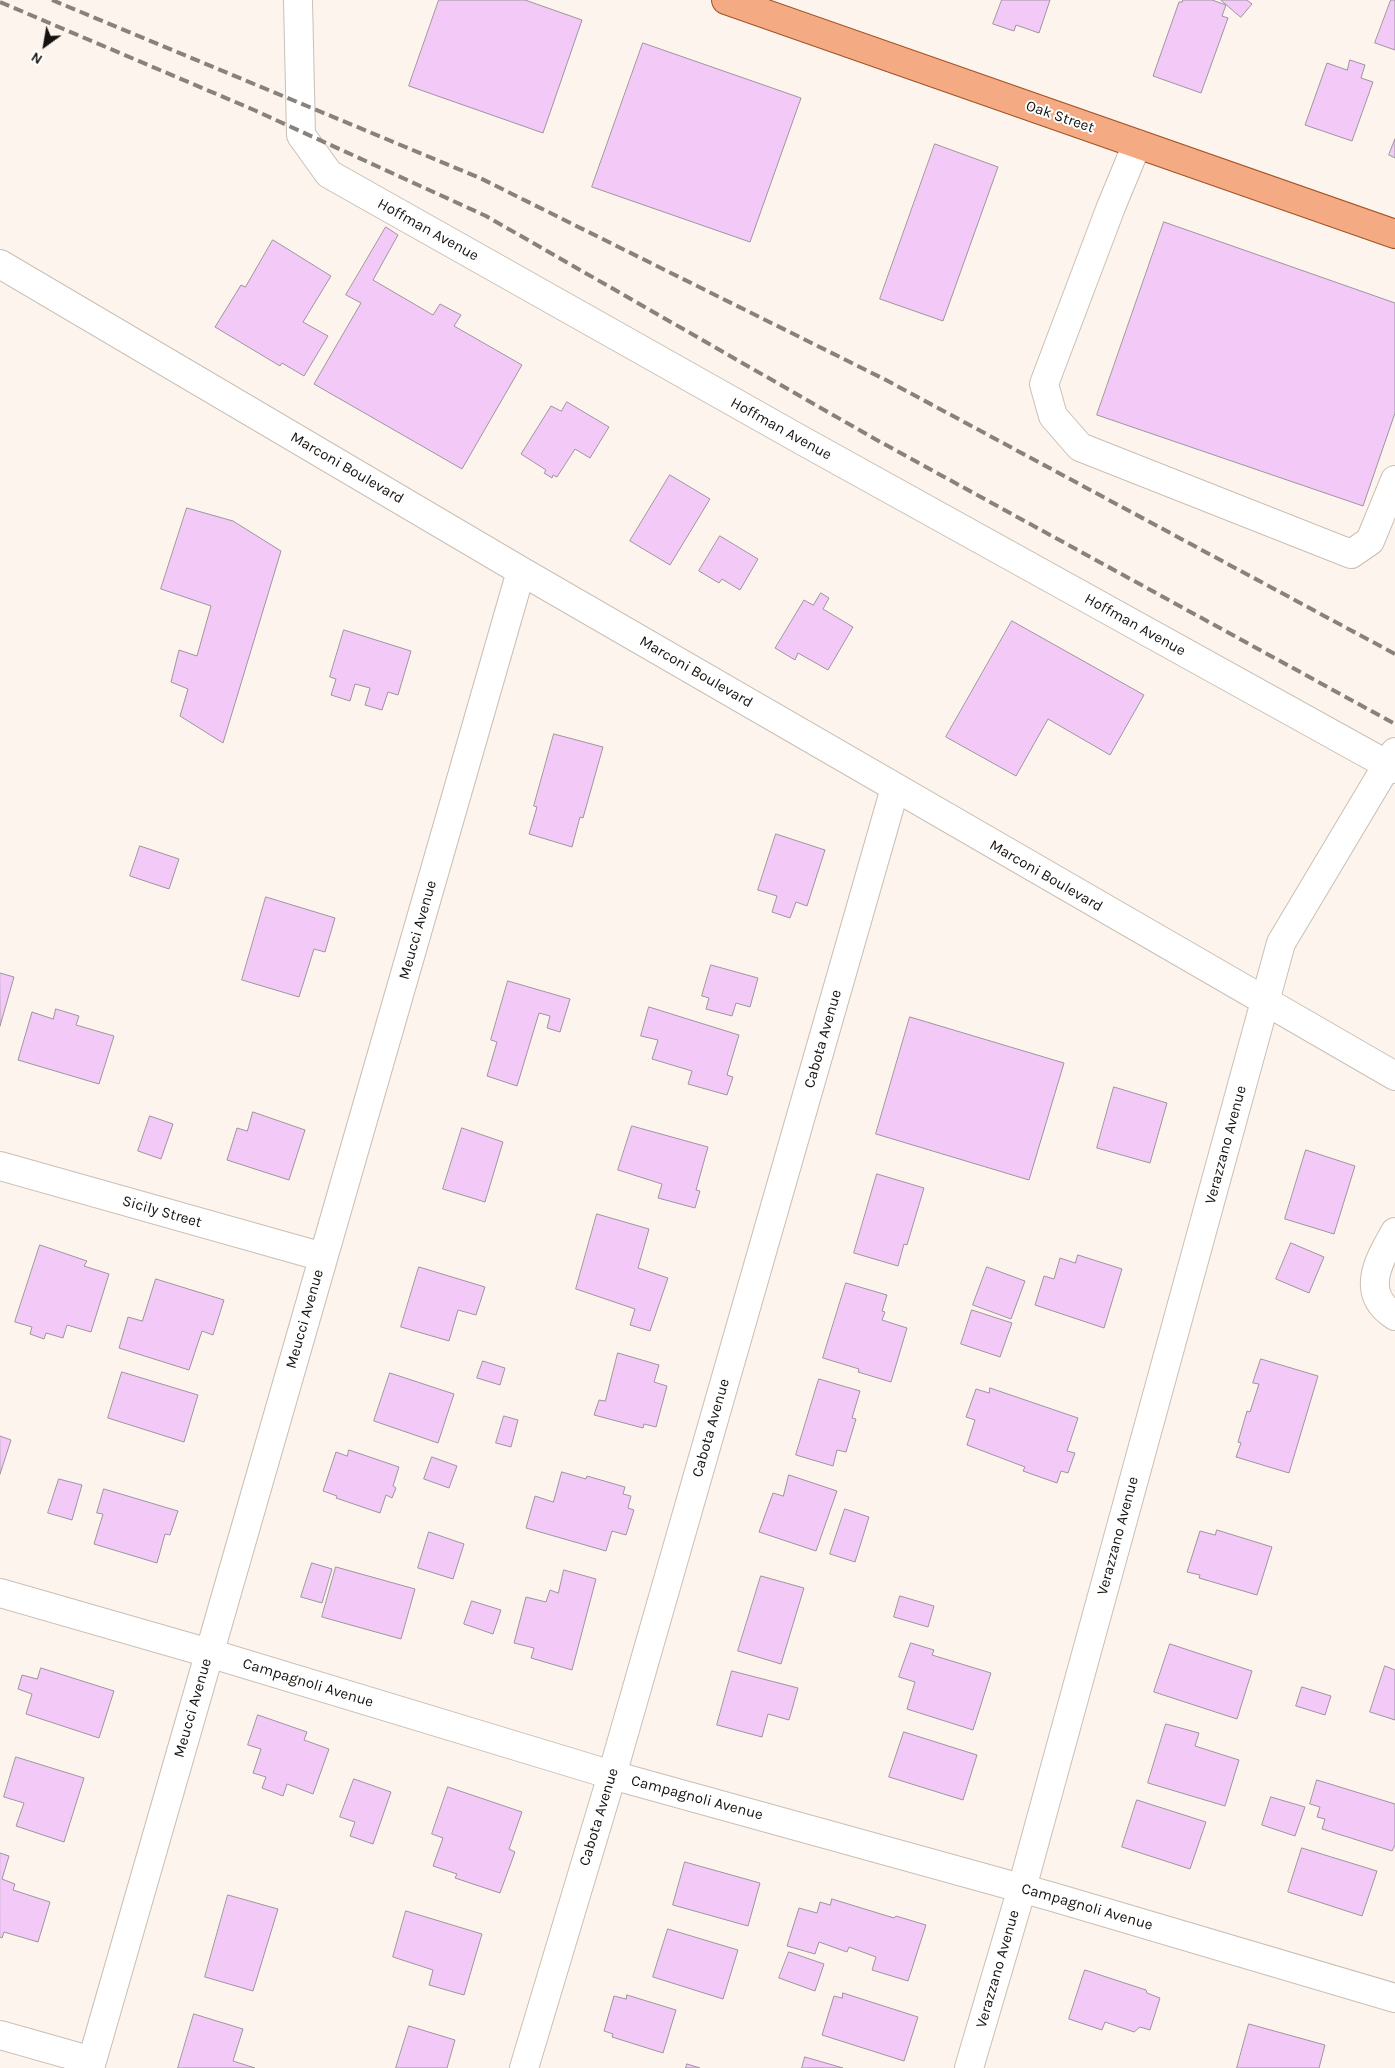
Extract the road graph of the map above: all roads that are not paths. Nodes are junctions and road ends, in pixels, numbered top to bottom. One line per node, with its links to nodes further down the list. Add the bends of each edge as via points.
1 (298, 0): 8 (street, Hoffman Avenue, via 300,134 329,174 803,441)
2 (726, 0): 3 (main road, Oak Street)
3 (1137, 144): 4 (main road, Oak Street); 6 (street, via 1044,384 1053,416 1080,447 1351,554 1370,541)
4 (1395, 234)
5 (0, 264): 7 (street, Marconi Boulevard)
6 (1395, 480)
7 (521, 571): 9 (street, Marconi Boulevard); 14 (street, Meucci Avenue)
8 (1393, 762): 10 (street, Verazzano Avenue, via 1281,943)
9 (895, 788): 10 (street, Marconi Boulevard); 18 (street, Cabota Avenue)
10 (1265, 1002): 11 (street, Marconi Boulevard); 19 (street, Verazzano Avenue)
11 (1395, 1076)
12 (0, 1166): 14 (street, Sicily Street)
13 (1395, 1232): 15 (street, via 1374,1275 1382,1304)
14 (323, 1258): 17 (street, Meucci Avenue)
15 (1395, 1316)
16 (0, 1593): 17 (street, Campagnoli Avenue)
17 (209, 1653): 18 (street, Campagnoli Avenue); 22 (street, Meucci Avenue)
18 (612, 1775): 19 (street, Campagnoli Avenue); 23 (street, Cabota Avenue)
19 (1022, 1888): 20 (street, Campagnoli Avenue); 24 (street, Verazzano Avenue)
20 (1395, 1998)
21 (0, 2035): 22 (street)
22 (91, 2065)
23 (524, 2068)
24 (969, 2068)

